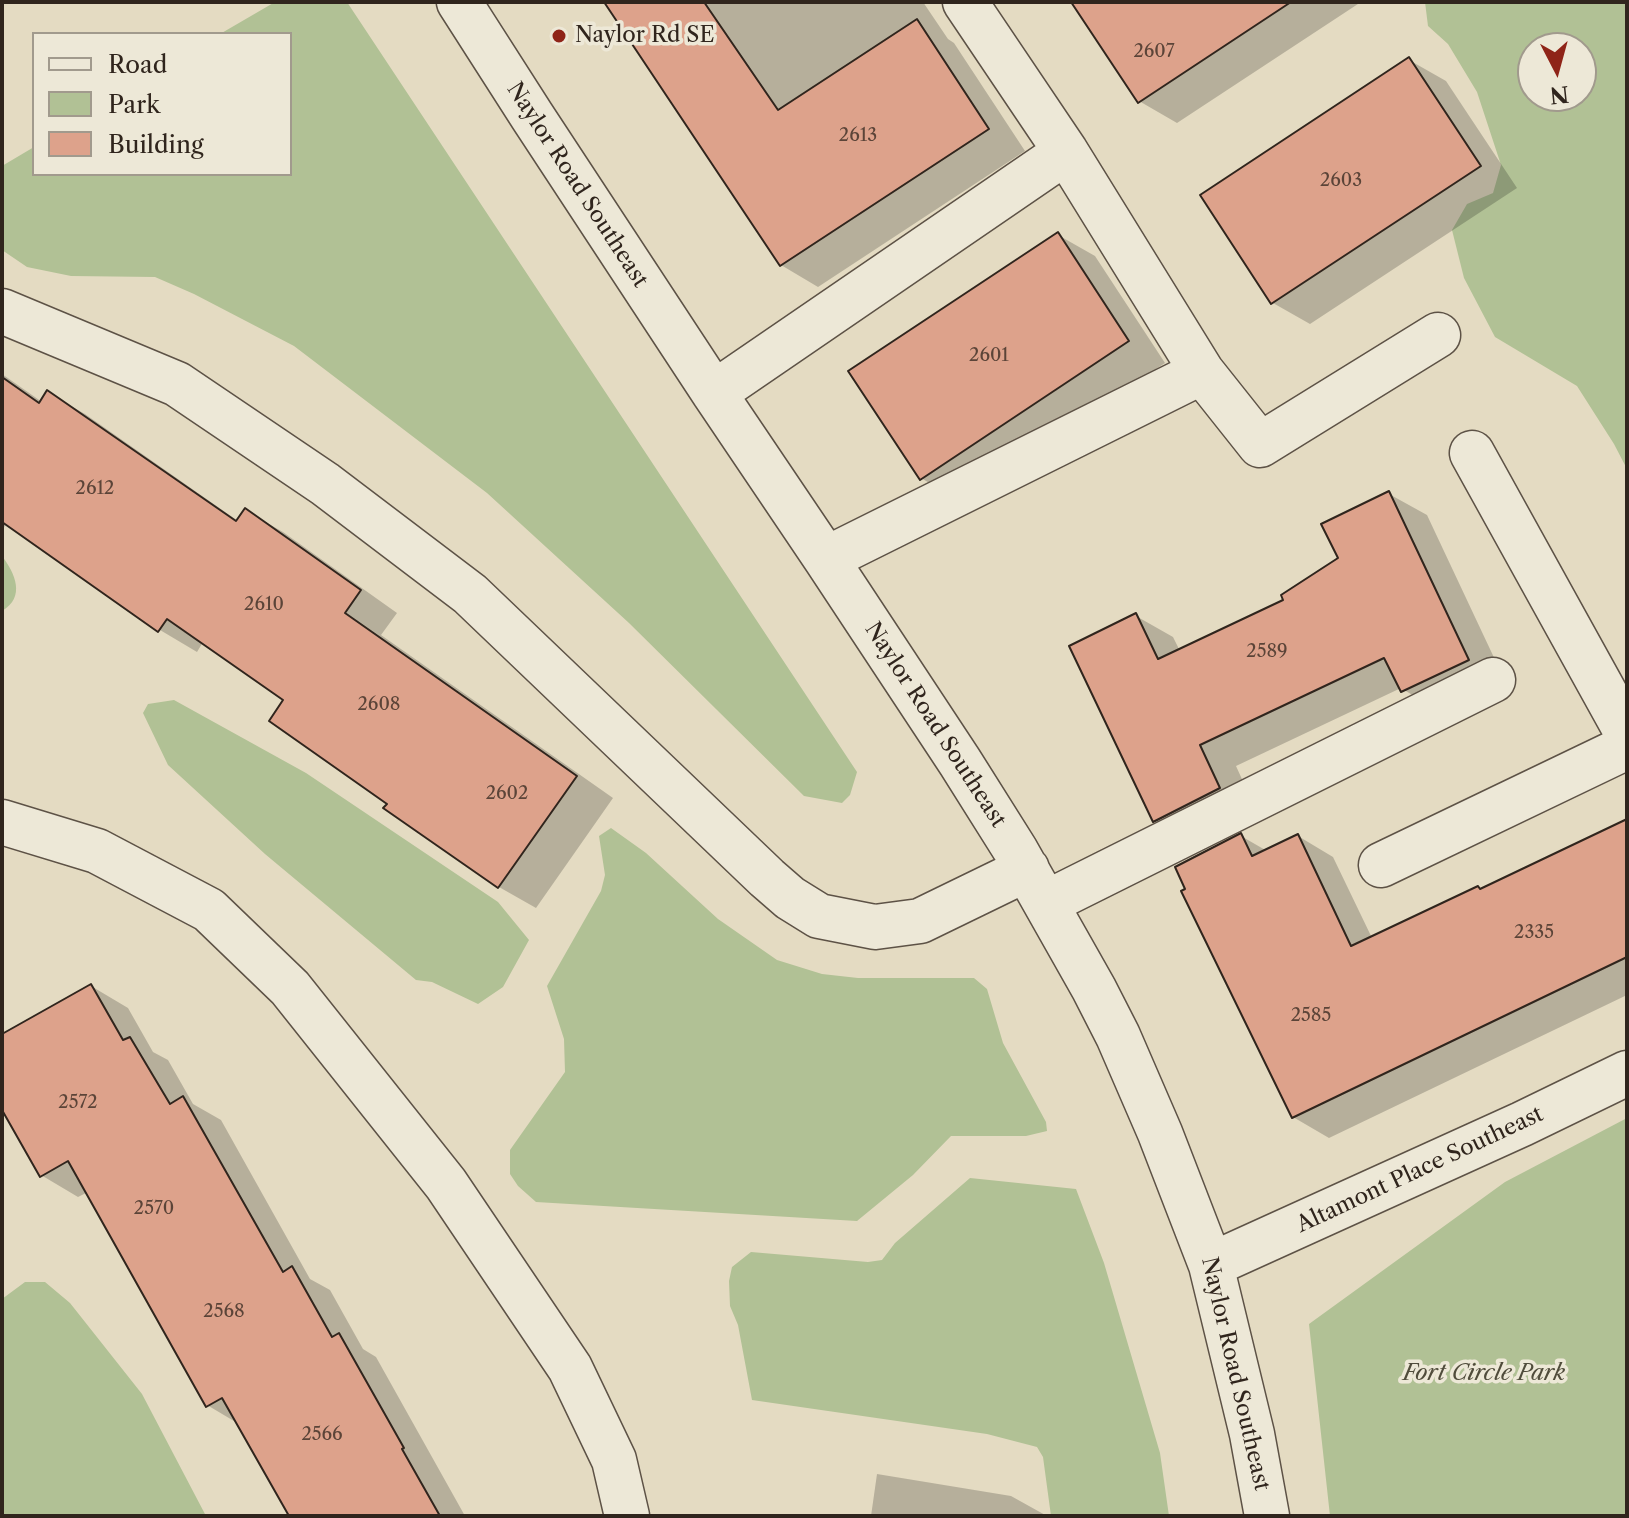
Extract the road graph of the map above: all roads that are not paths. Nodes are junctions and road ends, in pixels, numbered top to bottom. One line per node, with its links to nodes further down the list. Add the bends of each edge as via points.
1 (459, 2): 7 (street, Naylor Road Southeast)
2 (965, 2): 3 (street)
3 (1066, 152): 6 (street); 7 (street)
4 (2, 311): 15 (street, via 177,384 325,484 470,594 767,878 819,916 875,927 920,921)
5 (1438, 335): 6 (street, via 1260,445)
6 (1202, 372): 9 (street)
7 (714, 393): 9 (street, Naylor Road Southeast)
8 (1472, 453): 11 (street)
9 (826, 559): 15 (street, Naylor Road Southeast)
10 (1493, 680): 15 (street)
11 (1627, 733)
12 (1627, 747): 14 (street)
13 (2, 822): 18 (street, via 97,851 209,910 290,988 446,1184 570,1368 614,1460)
14 (1381, 865)
15 (1037, 886): 17 (street, Naylor Road Southeast, via 1118,1036)
16 (1627, 1073): 17 (street, Altamont Place Southeast)
17 (1211, 1265): 19 (street, Naylor Road Southeast)
18 (627, 1516)
19 (1267, 1516)

